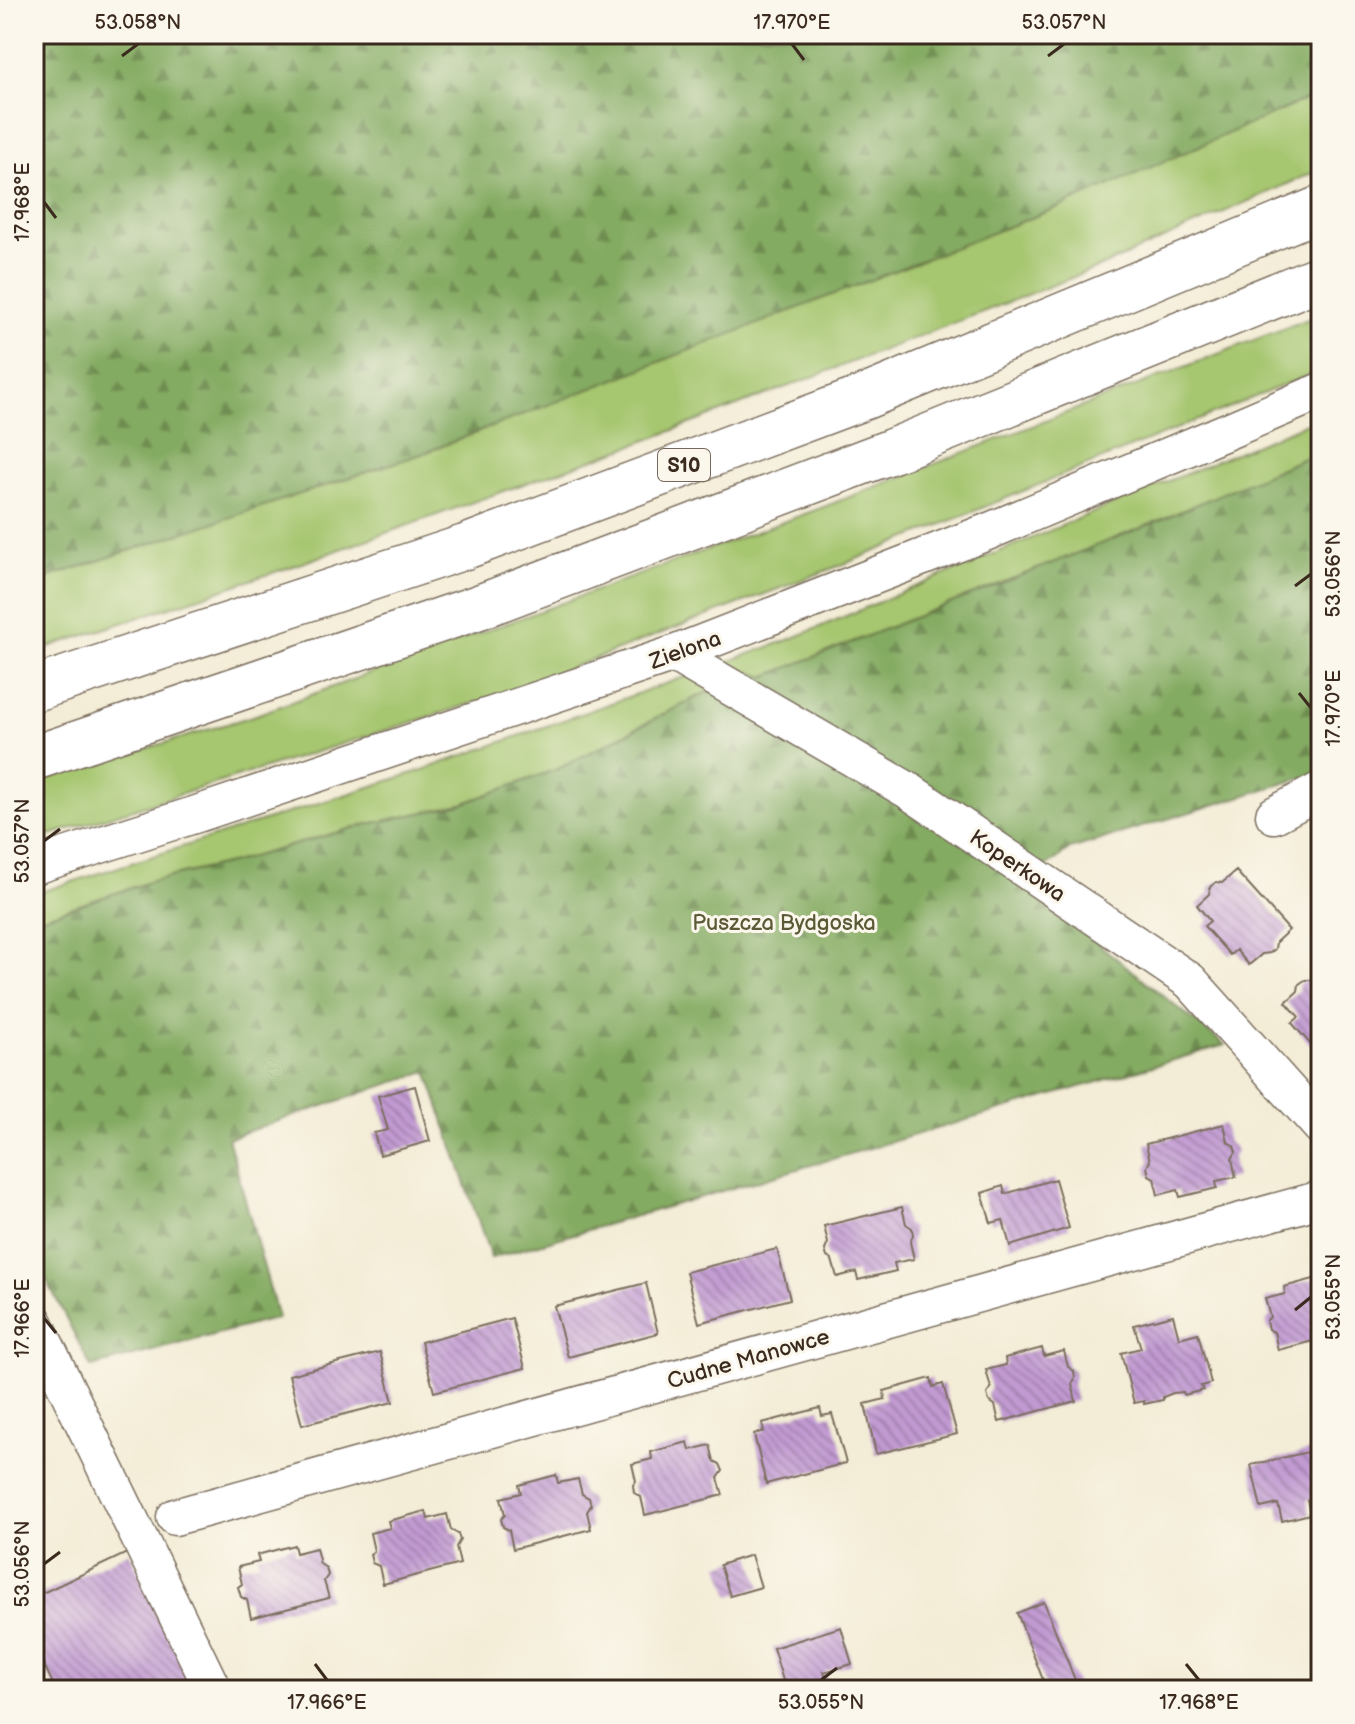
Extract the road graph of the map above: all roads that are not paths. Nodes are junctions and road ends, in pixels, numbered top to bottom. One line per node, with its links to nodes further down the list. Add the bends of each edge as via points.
1 (1321, 208): 5 (highway, S10, via 879,391 465,547)
2 (1321, 277): 6 (highway, via 892,451 494,602)
3 (1321, 391): 4 (street, Zielona, via 1001,526)
4 (674, 654): 9 (street, Zielona); 10 (street, Koperkowa, via 909,791 1190,981)
5 (34, 689)
6 (34, 758)
7 (1321, 790): 8 (street)
8 (1274, 815)
9 (34, 866)
10 (1321, 1127)
11 (1321, 1199): 13 (street, Cudne Manowce)
12 (34, 1321): 14 (street)
13 (175, 1517)
14 (213, 1690)

